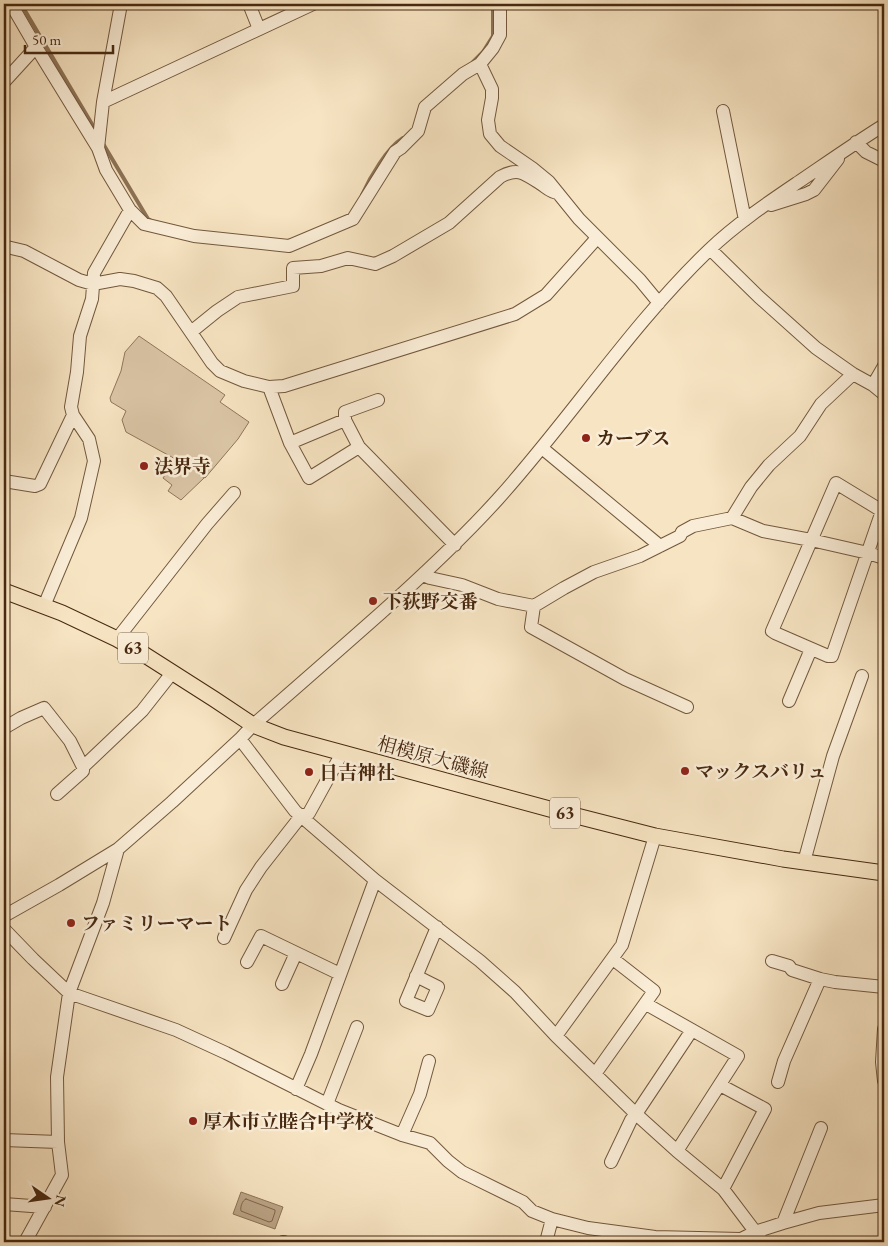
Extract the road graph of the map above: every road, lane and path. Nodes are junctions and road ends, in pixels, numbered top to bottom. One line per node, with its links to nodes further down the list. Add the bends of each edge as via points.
1 (11, 4): 7 (street)
2 (121, 4): 10 (street)
3 (249, 4): 6 (street)
4 (313, 4): 6 (street)
5 (500, 4): 8 (street, via 500,35)
6 (259, 29): 10 (street)
7 (36, 47): 9 (street); 14 (street)
8 (480, 64): 16 (street, via 492,89 488,120 490,134 500,146 532,168); 17 (street, via 424,107 418,131 395,152 353,219 290,246 194,236 144,224)
9 (4, 82)
10 (103, 102): 14 (street)
11 (723, 111): 18 (street)
12 (884, 125): 13 (street)
13 (856, 142): 15 (street, via 866,152); 18 (street, via 844,151 814,190 762,208)
14 (98, 148): 17 (street, via 106,170)
15 (884, 161)
16 (558, 193): 19 (street); 24 (street, via 551,192 521,172 510,171 449,223 393,256 375,264 348,258 321,266 293,268 293,286 238,297)
17 (130, 210): 22 (street, via 94,273)
18 (745, 220): 21 (street)
19 (597, 238): 23 (street, via 640,280); 28 (street, via 546,295 515,314 313,378)
20 (4, 247): 22 (street, via 24,251)
21 (710, 249): 23 (street); 26 (street, via 816,348)
22 (93, 284): 24 (street, via 120,279 157,288); 31 (street, via 92,299 80,336 71,407)
23 (658, 303): 35 (street)
24 (191, 332): 28 (street, via 220,371 244,382)
25 (884, 366): 27 (street)
26 (853, 374): 27 (street); 38 (street, via 821,404 800,436 757,480)
27 (873, 385): 29 (street)
28 (269, 387): 33 (street)
29 (884, 394)
30 (378, 400): 32 (street, via 345,412)
31 (73, 415): 36 (street, via 40,484); 46 (street, via 89,439 94,461 81,518)
32 (345, 420): 33 (street); 34 (street)
33 (290, 442): 34 (street, via 308,478)
34 (359, 447): 40 (street)
35 (542, 448): 40 (street); 41 (street)
36 (4, 481)
37 (234, 493): 48 (street)
38 (732, 518): 39 (street, via 763,531); 41 (street, via 693,526)
39 (811, 540): 42 (street); 42 (street, via 836,483 882,511); 49 (street, via 772,631)
40 (455, 545): 44 (street)
41 (660, 546): 47 (street, via 594,572)
42 (868, 552): 43 (street); 49 (street, via 832,656)
43 (884, 558)
44 (423, 575): 47 (street, via 498,599); 54 (street)
45 (4, 591): 46 (main road, 相模原大磯線 / 63)
46 (44, 606): 48 (main road, 相模原大磯線 / 63)
47 (534, 606): 53 (street, via 531,627 625,679)
48 (117, 639): 50 (main road, 相模原大磯線 / 63)
49 (811, 650): 52 (street)
50 (172, 673): 54 (main road, 相模原大磯線 / 63); 58 (street, via 142,711)
51 (862, 676): 63 (street, via 835,743)
52 (789, 701)
53 (687, 707)
54 (253, 726): 56 (street); 57 (main road, 相模原大磯線 / 63)
55 (4, 728): 58 (street, via 44,708 70,741)
56 (240, 739): 60 (street); 62 (street)
57 (342, 753): 60 (street, via 309,813); 61 (main road, 相模原大磯線 / 63)
58 (83, 766): 59 (street, via 83,771)
59 (57, 794)
60 (301, 816): 65 (street); 69 (street, via 246,890)
61 (655, 836): 63 (main road, 相模原大磯線 / 63); 72 (street, via 622,945)
62 (118, 849): 66 (street); 79 (street, via 103,903)
63 (804, 862): 64 (main road, 相模原大磯線 / 63)
64 (884, 873)
65 (375, 880): 67 (street); 74 (street)
66 (4, 916)
67 (437, 927): 75 (street); 84 (street, via 515,992)
68 (4, 929): 79 (street)
69 (224, 938)
70 (296, 952): 71 (street, via 261,936); 74 (street); 76 (street)
71 (248, 955)
72 (612, 959): 80 (street, via 654,991); 84 (street)
73 (772, 961): 77 (street)
74 (340, 974): 90 (street)
75 (416, 976)
76 (286, 979)
77 (820, 979): 78 (street); 88 (street)
78 (884, 987)
79 (69, 993): 90 (street, via 176,1030); 96 (street, via 57,1077)
80 (646, 1004): 83 (street); 86 (street)
81 (357, 1027): 91 (street)
82 (884, 1029): 87 (street)
83 (692, 1030): 89 (street, via 738,1056); 92 (street)
84 (556, 1036): 86 (street)
85 (429, 1061): 94 (street, via 418,1079 420,1094)
86 (595, 1074): 92 (street)
87 (884, 1080)
88 (778, 1082)
89 (720, 1085): 97 (street); 99 (street, via 765,1109)
90 (296, 1089): 91 (street)
91 (327, 1104): 94 (street)
92 (636, 1114): 97 (street); 98 (street, via 630,1120)
93 (821, 1128): 104 (street)
94 (402, 1135): 103 (street, via 430,1143 462,1172)
95 (4, 1140): 96 (street)
96 (58, 1142): 102 (street, via 62,1175)
97 (676, 1151): 99 (street)
98 (611, 1162)
99 (723, 1189): 105 (street)
100 (4, 1204): 102 (street)
101 (884, 1205): 104 (street, via 819,1212)
102 (45, 1208): 106 (street)
103 (552, 1219): 105 (street, via 588,1228 655,1237); 107 (street)
104 (783, 1223): 105 (street)
105 (759, 1237)
106 (25, 1242)
107 (546, 1242)

